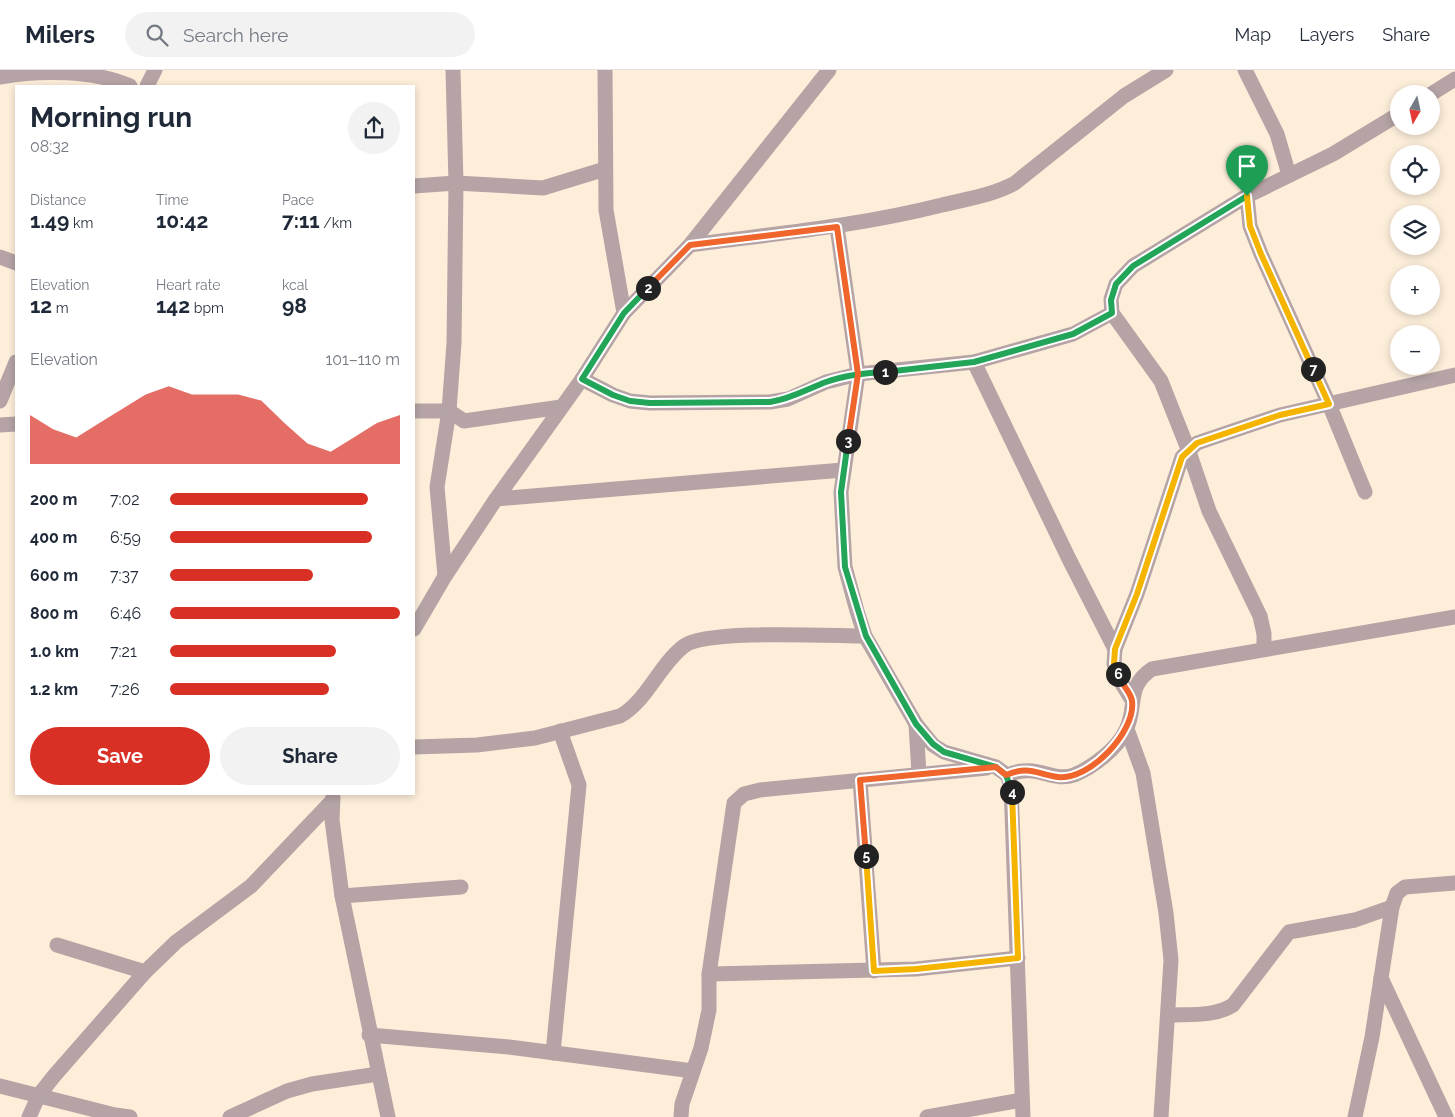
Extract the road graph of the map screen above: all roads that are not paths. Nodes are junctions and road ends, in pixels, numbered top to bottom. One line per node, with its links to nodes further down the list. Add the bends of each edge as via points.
1 (155, 70): 10 (street)
2 (453, 70): 15 (street)
3 (605, 70): 13 (street)
4 (829, 70): 19 (street)
5 (1166, 70): 18 (street, via 1124,96 1015,183 1001,190)
6 (1245, 70): 14 (street, via 1274,128)
7 (0, 77): 9 (street, via 31,70 79,73)
8 (1455, 79): 11 (street)
9 (128, 85)
10 (148, 85)
11 (1440, 88)
12 (1390, 119): 14 (street, via 1333,154)
13 (604, 169): 15 (street, via 543,188); 22 (street, via 606,210)
14 (1289, 175): 17 (street)
15 (456, 183): 16 (street); 33 (street)
16 (415, 186)
17 (1247, 196): 23 (street, via 1133,266 1116,284 1111,300); 30 (street, via 1250,226 1261,254)
18 (837, 227): 19 (street); 26 (street)
19 (690, 245): 22 (street)
20 (0, 258): 21 (street)
21 (15, 263)
22 (624, 313): 28 (street)
23 (1112, 313): 24 (street, via 1073,334); 36 (street, via 1160,381)
24 (974, 362): 26 (street); 44 (street)
25 (15, 364): 29 (street)
26 (858, 374): 28 (street, via 826,382 788,399 770,402 630,401); 37 (street)
27 (1455, 375): 30 (street)
28 (582, 379): 31 (street)
29 (0, 401)
30 (1329, 404): 36 (street, via 1280,415 1197,443); 38 (street)
31 (562, 407): 33 (street, via 464,421); 39 (street)
32 (415, 411): 33 (street)
33 (450, 411): 40 (street, via 437,487)
34 (15, 424): 35 (street)
35 (0, 425)
36 (1188, 449): 44 (street, via 1182,457 1137,594); 45 (street, via 1209,511 1260,616)
37 (843, 470): 39 (street); 43 (street, via 845,567)
38 (1365, 492)
39 (496, 499): 40 (street)
40 (445, 576): 42 (street)
41 (1455, 617): 45 (street)
42 (415, 627)
43 (866, 636): 47 (street); 49 (street, via 727,635 686,644 671,657 630,710 620,716)
44 (1115, 649): 46 (street, via 1114,664)
45 (1264, 649): 46 (street, via 1152,668 1141,676)
46 (1132, 700): 48 (street)
47 (916, 724): 51 (street, via 944,752); 52 (street)
48 (1127, 729): 51 (street, via 1099,760 1073,775 1059,777 1028,769); 65 (street, via 1143,773 1166,913 1171,960)
49 (560, 731): 50 (street, via 535,738 477,745); 67 (street, via 578,785)
50 (415, 747)
51 (1001, 771): 52 (street); 60 (street, via 1011,786)
52 (919, 774): 53 (street)
53 (860, 780): 61 (street); 63 (street, via 760,790 744,794 734,804)
54 (333, 797): 57 (street); 62 (street, via 250,886 176,942)
55 (1455, 883): 58 (street, via 1405,888 1397,893)
56 (461, 887): 57 (street)
57 (342, 896): 66 (street)
58 (1392, 908): 64 (street); 65 (street, via 1355,920 1289,932 1233,1005 1208,1013)
59 (57, 945): 62 (street)
60 (1018, 958): 61 (street); 72 (street)
61 (874, 971): 63 (street)
62 (145, 972): 71 (street)
63 (709, 974): 68 (street, via 709,1010)
64 (1381, 978): 82 (street); 83 (street)
65 (1168, 1014): 81 (street)
66 (369, 1035): 67 (street); 69 (street)
67 (552, 1053): 68 (street)
68 (693, 1071): 78 (street)
69 (378, 1074): 73 (street, via 287,1091); 77 (street)
70 (0, 1086): 71 (street)
71 (39, 1096): 74 (street); 75 (street)
72 (1022, 1100): 79 (street); 80 (street)
73 (255, 1112): 76 (street)
74 (29, 1117)
75 (130, 1117)
76 (230, 1117)
77 (388, 1117)
78 (681, 1117)
79 (927, 1117)
80 (1023, 1117)
81 (1161, 1117)
82 (1355, 1117)
83 (1446, 1117)

